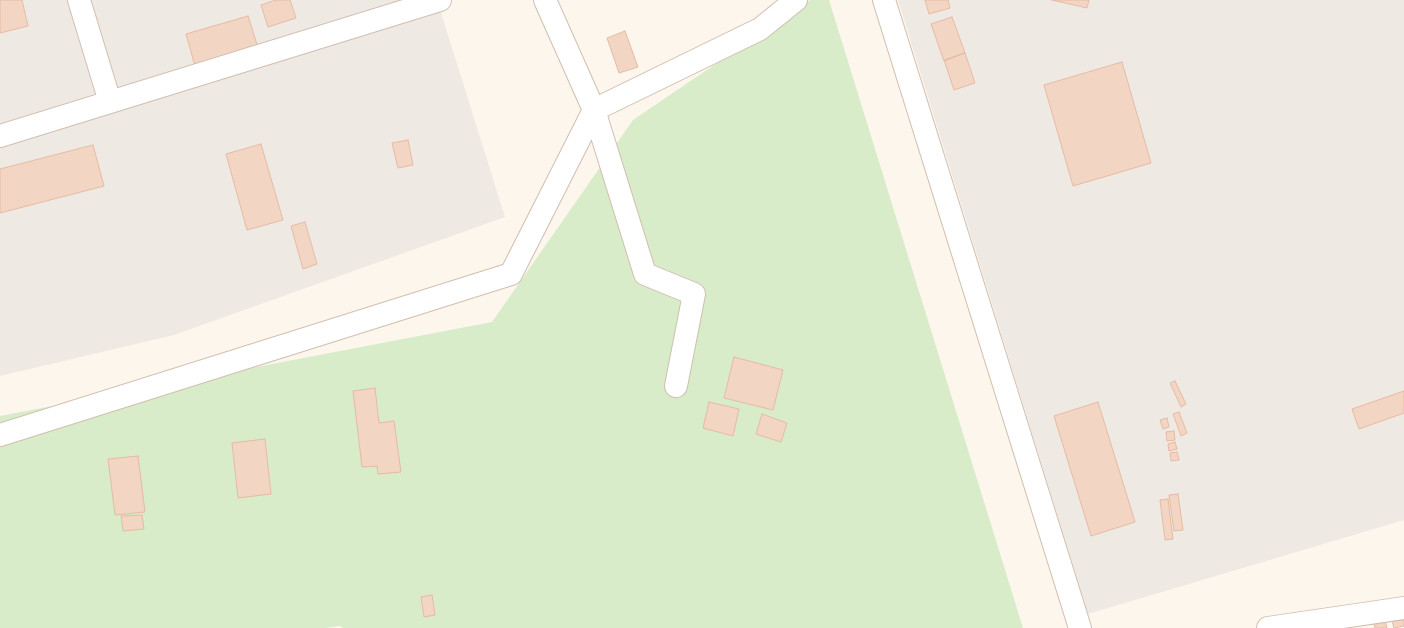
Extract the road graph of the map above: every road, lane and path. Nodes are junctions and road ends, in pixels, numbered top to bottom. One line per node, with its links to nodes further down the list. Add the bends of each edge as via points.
1 (79, 0): 6 (street)
2 (440, 0): 6 (street)
3 (545, 0): 7 (street)
4 (796, 0): 7 (street, via 760,29)
5 (884, 0): 12 (street)
6 (110, 102): 8 (street)
7 (594, 110): 9 (street, via 645,274 694,294); 10 (street, via 511,274)
8 (0, 136)
9 (676, 386)
10 (0, 436)
11 (1404, 608): 13 (street)
12 (1080, 628)
13 (1268, 628)

